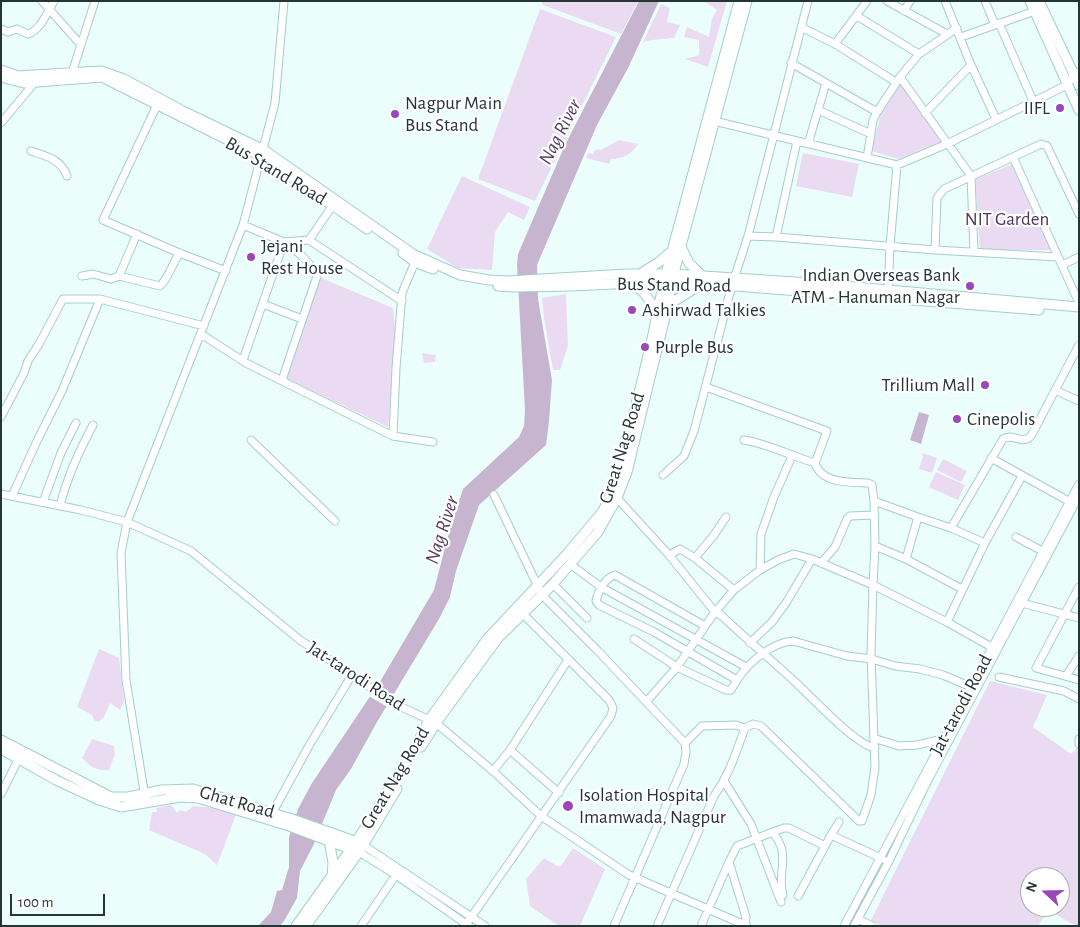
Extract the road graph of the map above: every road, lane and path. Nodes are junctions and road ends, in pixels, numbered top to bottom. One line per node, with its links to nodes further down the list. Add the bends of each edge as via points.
1 (42, 1): 15 (street)
2 (54, 1): 15 (street)
3 (95, 1): 26 (street)
4 (284, 1): 54 (street, via 275,103)
5 (739, 1): 69 (main road, Great Nag Road)
6 (746, 1): 46 (main road, Great Nag Road)
7 (808, 1): 20 (street)
8 (867, 1): 18 (street)
9 (887, 1): 16 (street)
10 (910, 1): 16 (street)
11 (946, 1): 21 (street)
12 (985, 1): 19 (street)
13 (1030, 1): 17 (main road)
14 (1040, 1): 31 (main road)
15 (49, 10): 22 (street, via 32,33); 26 (street)
16 (904, 10): 23 (street)
17 (1035, 12): 19 (street); 37 (main road)
18 (857, 16): 25 (street); 27 (street)
19 (997, 24): 24 (street); 39 (street)
20 (801, 27): 25 (street); 28 (street)
21 (956, 28): 23 (street); 24 (street)
22 (1, 29)
23 (947, 34): 27 (street)
24 (961, 37): 29 (street)
25 (835, 44): 34 (street)
26 (81, 45): 32 (street)
27 (919, 54): 34 (street)
28 (791, 62): 36 (street); 49 (street)
29 (971, 65): 44 (street); 45 (street)
30 (1, 70): 32 (main road, via 18,76)
31 (1076, 73): 37 (street); 38 (main road)
32 (71, 75): 35 (main road, Bus Stand Road); 40 (main road, Bus Stand Road, via 102,77); 54 (main road, via 101,71 124,79)
33 (1, 77): 35 (main road, Bus Stand Road, via 24,83)
34 (898, 79): 43 (street); 44 (street)
35 (35, 82): 47 (street)
36 (826, 83): 41 (street); 43 (street)
37 (1067, 85): 39 (street); 42 (main road)
38 (1079, 85)
39 (1032, 101): 45 (street)
40 (156, 105): 54 (main road, Bus Stand Road); 63 (street, via 104,220)
41 (818, 110): 48 (street); 51 (street)
42 (1079, 110)
43 (877, 112): 48 (street)
44 (925, 113): 52 (street)
45 (996, 119): 52 (street)
46 (714, 121): 49 (street); 69 (main road, Great Nag Road)
47 (1, 123)
48 (871, 134): 56 (street)
49 (773, 135): 50 (street); 64 (street)
50 (797, 141): 51 (street); 65 (street)
51 (808, 144): 56 (street)
52 (948, 144): 57 (street); 59 (street)
53 (31, 151): 58 (street, via 59,162)
54 (263, 154): 60 (main road, Bus Stand Road); 62 (street)
55 (1014, 157): 59 (street); 61 (street, via 1042,144 1048,146); 73 (street)
56 (867, 158): 57 (street)
57 (897, 165): 68 (street)
58 (67, 176)
59 (971, 176): 70 (street, via 944,189 937,198); 71 (street)
60 (334, 203): 66 (street); 75 (main road, Bus Stand Road); 86 (main road, via 434,264 460,274)
61 (1079, 214)
62 (243, 225): 67 (street); 77 (street)
63 (137, 234): 72 (street); 80 (street)
64 (748, 236): 65 (street); 83 (street)
65 (776, 237): 68 (street)
66 (309, 240): 67 (street); 89 (street)
67 (284, 242): 91 (street); 96 (street, via 317,272)
68 (890, 246): 70 (street); 87 (street)
69 (677, 248): 78 (main road); 81 (main road, Great Nag Road); 82 (main road)
70 (935, 250): 71 (street)
71 (974, 252): 73 (street)
72 (180, 253): 77 (street); 80 (street, via 160,286)
73 (1058, 257): 76 (street)
74 (1079, 257): 76 (street)
75 (415, 262): 86 (main road, Bus Stand Road, via 470,283); 89 (street, via 402,293)
76 (1062, 265): 90 (street)
77 (226, 271): 97 (street)
78 (640, 274): 81 (main road); 85 (main road)
79 (82, 276): 80 (street)
80 (119, 276)
81 (669, 277): 82 (main road, Bus Stand Road); 84 (main road, Bus Stand Road); 92 (main road, Great Nag Road); 94 (main road, Great Nag Road)
82 (701, 279): 83 (main road, Bus Stand Road); 92 (main road)
83 (733, 281): 87 (main road, Bus Stand Road); 102 (street)
84 (632, 282): 85 (main road, Bus Stand Road, via 573,286); 94 (main road)
85 (537, 283): 86 (main road)
86 (514, 284)
87 (888, 294): 93 (main road); 95 (main road, Bus Stand Road)
88 (100, 299): 97 (street); 105 (street, via 63,299); 119 (street, via 62,391)
89 (402, 301): 108 (street)
90 (1079, 303)
91 (262, 304): 96 (street); 100 (street)
92 (668, 305): 122 (main road, Great Nag Road, via 627,472)
93 (1079, 307)
94 (658, 312): 146 (main road, Great Nag Road, via 613,489 602,512)
95 (1079, 313)
96 (302, 319): 101 (street)
97 (204, 326): 98 (street)
98 (201, 334): 100 (street); 131 (street)
99 (1079, 345): 103 (street)
100 (242, 360): 101 (street)
101 (282, 380): 108 (street)
102 (706, 387): 114 (street, via 827,431); 115 (street, via 684,456)
103 (1055, 390): 104 (street); 113 (street, via 1028,440 1006,436)
104 (1079, 401)
105 (1, 417)
106 (76, 423): 123 (street)
107 (93, 425): 126 (street, via 73,466)
108 (393, 436): 111 (street)
109 (250, 440): 130 (street)
110 (744, 440): 112 (street, via 767,445)
111 (433, 442)
112 (792, 456): 114 (street); 143 (street, via 761,534)
113 (990, 458): 116 (street); 132 (street)
114 (815, 463): 124 (street, via 824,476 872,485)
115 (663, 475)
116 (1022, 476): 125 (street); 134 (street)
117 (1079, 484): 125 (street, Jat-tarodi Road)
118 (1, 494): 119 (street, Jat-tarodi Road)
119 (12, 496): 123 (street, Jat-tarodi Road)
120 (494, 496): 146 (street)
121 (1079, 496): 125 (street)
122 (617, 498): 137 (street); 142 (main road, Great Nag Road, via 598,532)
123 (43, 502): 126 (street, Jat-tarodi Road)
124 (874, 502): 127 (street); 129 (street)
125 (1072, 503): 136 (street, Jat-tarodi Road)
126 (60, 506): 131 (street, Jat-tarodi Road)
127 (875, 515): 135 (street); 141 (street, via 850,516 835,547)
128 (726, 517): 138 (street)
129 (918, 517): 132 (street); 139 (street)
130 (335, 520)
131 (128, 522): 171 (street, Jat-tarodi Road, via 191,551 300,640); 195 (street, via 121,553 126,680)
132 (951, 528): 134 (street)
133 (1016, 536): 136 (street)
134 (985, 543): 149 (street)
135 (875, 546): 139 (street); 145 (street)
136 (1045, 553): 152 (street, Jat-tarodi Road)
137 (669, 555): 138 (street, via 680,549); 153 (street)
138 (695, 558): 150 (street)
139 (906, 558): 149 (street)
140 (812, 559): 141 (street); 143 (street, via 794,554); 162 (street, via 772,622)
141 (821, 563): 145 (street)
142 (570, 564): 144 (main road, Great Nag Road); 147 (street)
143 (760, 570): 150 (street)
144 (553, 584): 151 (main road, Great Nag Road); 156 (street)
145 (873, 585): 158 (street); 167 (street)
146 (537, 586): 151 (street); 179 (main road, Great Nag Road, via 488,638)
147 (601, 586): 159 (street, via 615,575); 161 (street); 164 (street, via 596,601 599,605)
148 (1079, 588): 155 (street)
149 (962, 589): 158 (street)
150 (734, 590): 153 (street)
151 (542, 595): 154 (main road, Great Nag Road); 178 (street)
152 (1019, 602): 155 (street); 163 (street, Jat-tarodi Road)
153 (715, 612): 159 (street); 162 (street)
154 (523, 614): 168 (street); 179 (main road, Great Nag Road, via 498,638)
155 (1064, 614): 157 (street); 173 (street, via 1036,668)
156 (587, 618)
157 (1079, 618)
158 (947, 622): 163 (street)
159 (705, 626): 161 (street)
160 (634, 639): 169 (street)
161 (696, 639): 164 (street); 170 (street)
162 (750, 643): 165 (street)
163 (994, 649): 176 (street, Jat-tarodi Road); 206 (street)
164 (687, 651): 169 (street); 174 (street)
165 (763, 653): 167 (street, via 793,641 847,656); 170 (street); 187 (street, via 836,722)
166 (1079, 656): 173 (street)
167 (872, 659): 176 (street, via 943,675); 181 (street)
168 (568, 660): 189 (street); 193 (street, via 609,700 613,708)
169 (678, 667): 174 (street, via 726,690 731,690); 178 (street)
170 (746, 667): 174 (street)
171 (352, 675): 179 (street, Jat-tarodi Road, via 395,704); 196 (street)
172 (999, 676): 177 (street, via 1064,691)
173 (1066, 676): 175 (street)
174 (737, 680)
175 (1079, 680)
176 (971, 687): 182 (street, Jat-tarodi Road)
177 (1079, 698)
178 (646, 702): 185 (street)
179 (433, 721): 191 (street, Jat-tarodi Road); 204 (main road, Great Nag Road)
180 (745, 728): 185 (street, via 736,725 702,726); 187 (street, via 753,724 761,726 860,822 871,795); 192 (street)
181 (873, 738): 182 (street, via 899,746); 187 (street)
182 (943, 738): 205 (street, Jat-tarodi Road)
183 (1079, 739): 186 (street)
184 (1, 740): 190 (main road, Ghat Road)
185 (685, 743): 210 (street, via 684,764)
186 (1079, 744)
187 (875, 748)
188 (1, 749): 190 (main road, Ghat Road)
189 (510, 750): 191 (street); 193 (street)
190 (21, 755): 194 (street); 195 (main road, Ghat Road, via 56,780 121,808)
191 (492, 771): 197 (street, Jat-tarodi Road)
192 (724, 781): 202 (street); 211 (street, via 714,796)
193 (559, 792): 197 (street)
194 (1, 794)
195 (146, 798): 196 (main road, Ghat Road, via 198,798)
196 (270, 816): 201 (main road, Ghat Road)
197 (541, 816): 210 (street, Jat-tarodi Road); 214 (street)
198 (839, 822): 200 (street)
199 (773, 832): 202 (street); 202 (street, via 782,848 782,899); 203 (street, via 789,828)
200 (831, 835): 203 (street); 205 (street)
201 (326, 836): 204 (main road, Ghat Road); 209 (main road, via 333,862)
202 (756, 838): 207 (street, via 737,846)
203 (825, 846): 212 (street)
204 (358, 847): 208 (street); 209 (main road, Great Nag Road); 214 (street); 218 (main road, Great Nag Road)
205 (880, 857): 206 (street); 225 (street, Jat-tarodi Road)
206 (889, 861): 215 (street)
207 (729, 862): 213 (street); 224 (street)
208 (396, 875): 216 (street); 219 (street)
209 (332, 878): 217 (main road, Great Nag Road)
210 (635, 878): 211 (street, Jat-tarodi Road); 221 (street)
211 (671, 893): 213 (street, Jat-tarodi Road); 222 (street)
212 (798, 896)
213 (708, 909): 223 (street); 224 (street, Jat-tarodi Road)
214 (472, 916): 216 (street); 220 (street)
215 (858, 918): 226 (street); 227 (street)
216 (467, 925)
217 (296, 926)
218 (306, 926)
219 (361, 926)
220 (485, 926)
221 (614, 926)
222 (657, 926)
223 (701, 926)
224 (746, 926)
225 (844, 926)
226 (854, 926)
227 (872, 926)

